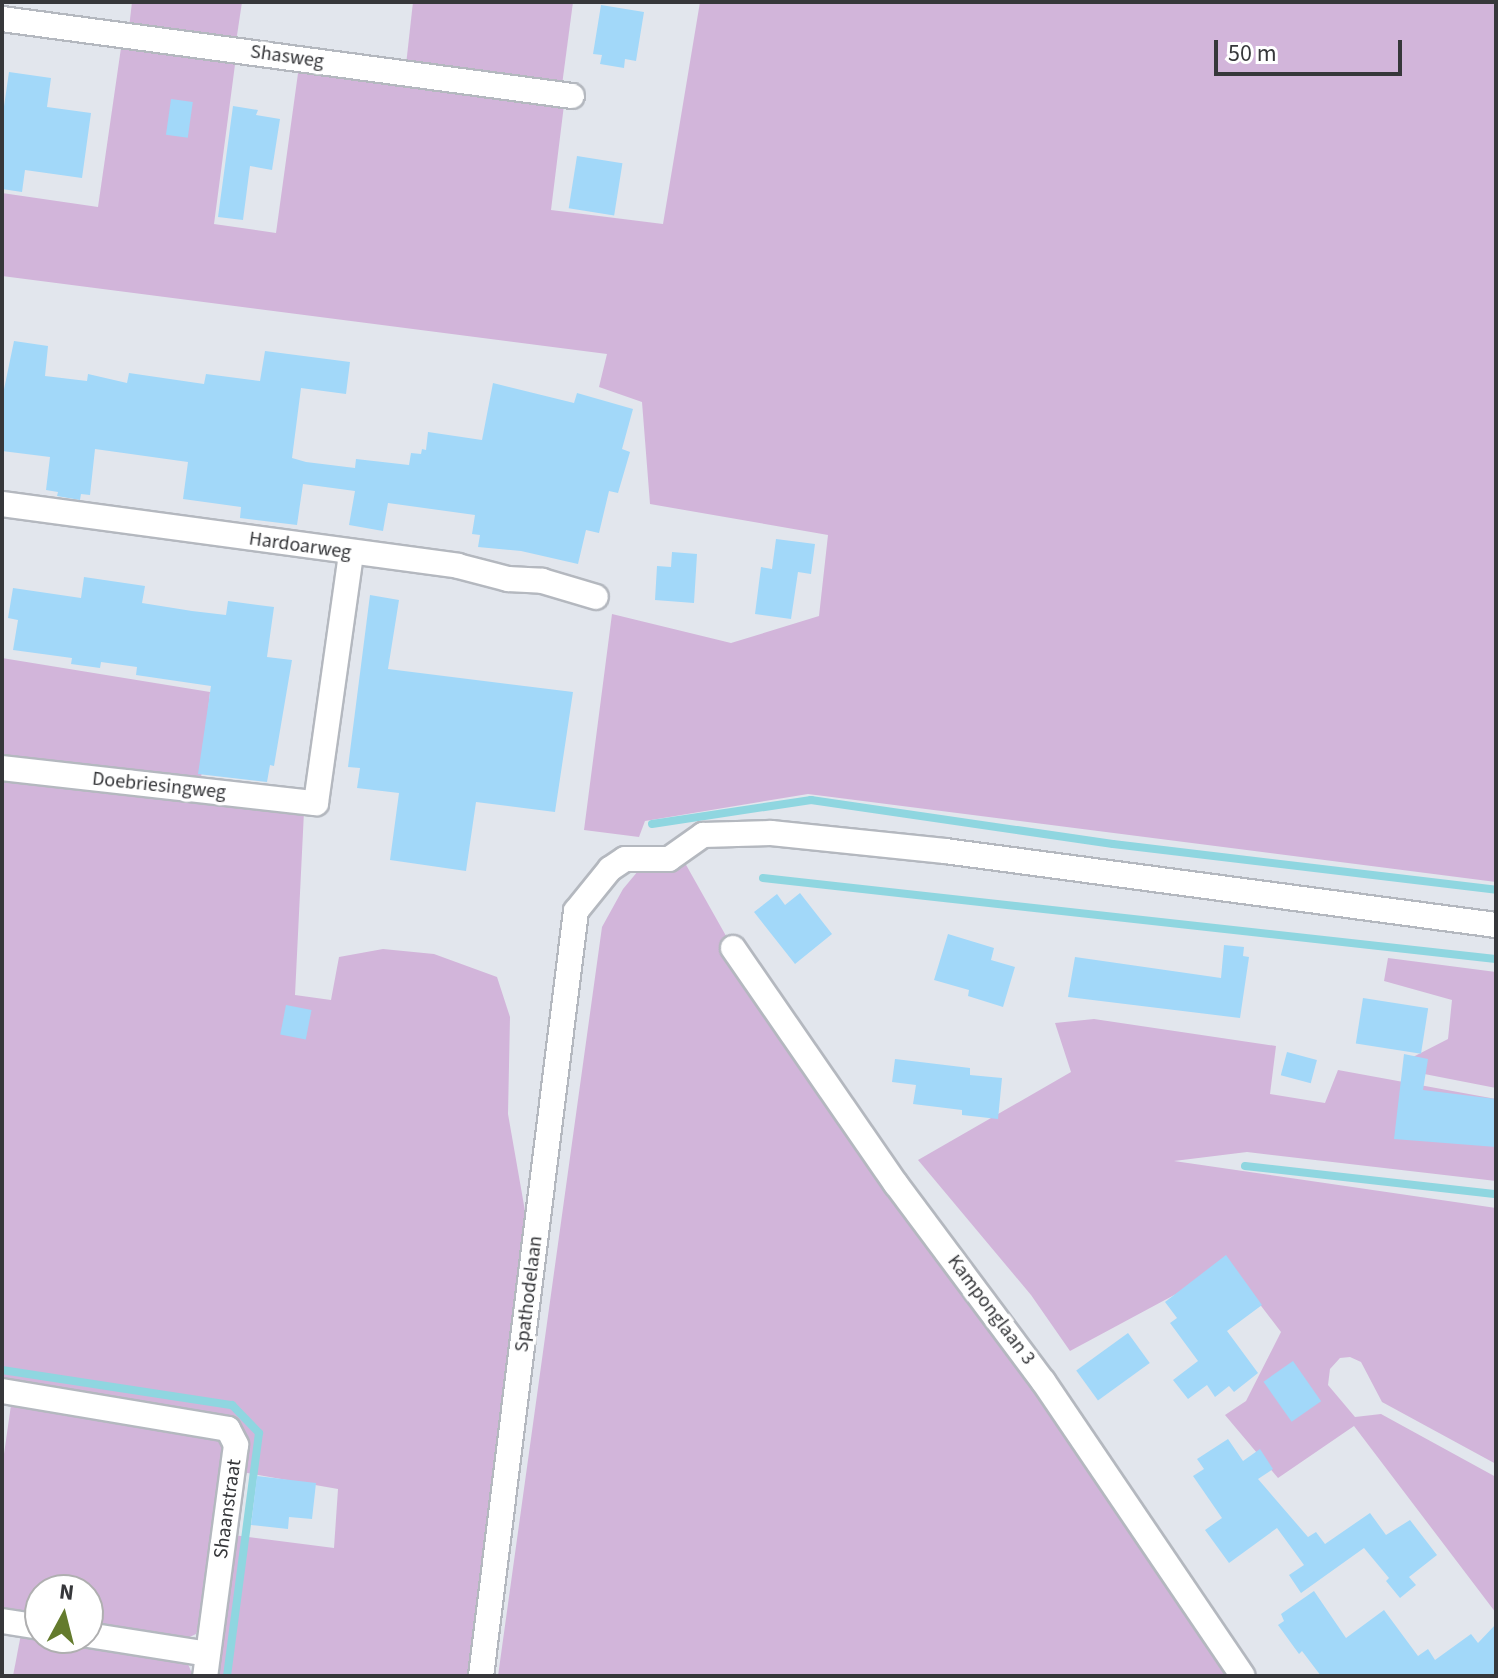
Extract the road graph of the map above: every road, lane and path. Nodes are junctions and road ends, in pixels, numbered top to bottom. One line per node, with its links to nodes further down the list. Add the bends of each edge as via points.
1 (2, 19): 2 (street, Shasweg)
2 (572, 96)
3 (2, 504): 4 (street, Hardoarweg)
4 (351, 553): 5 (street, Hardoarweg, via 542,581); 6 (street, Doebriesingweg, via 316,803)
5 (596, 597)
6 (2, 768)
7 (1496, 925): 14 (street, Spathodelaan, via 945,851 771,833 703,835 669,859 625,859 610,869 576,911)
8 (733, 948): 15 (street, Kamponglaan 3, via 896,1184 1043,1381)
9 (2, 1391): 13 (street, Shaanstraat, via 228,1429 236,1445)
10 (2, 1621): 11 (street)
11 (24, 1624)
12 (104, 1639): 13 (street)
13 (206, 1665)
14 (481, 1676)
15 (1243, 1676)

